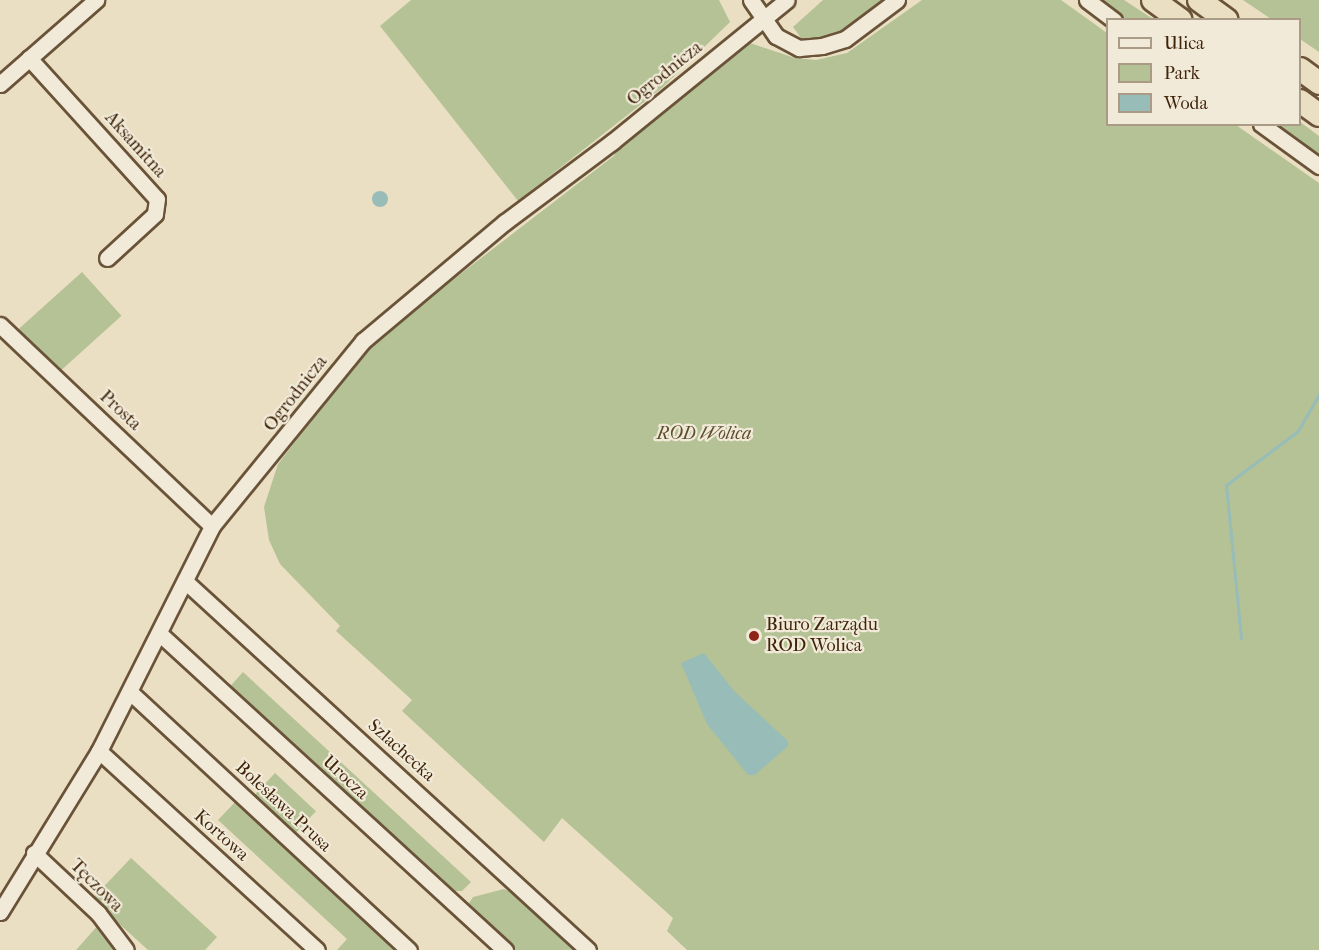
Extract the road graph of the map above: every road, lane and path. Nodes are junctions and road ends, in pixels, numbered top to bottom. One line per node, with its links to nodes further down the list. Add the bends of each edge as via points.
1 (751, 0): 11 (street)
2 (787, 0): 11 (street, Ogrodnicza)
3 (897, 0): 11 (street, via 845,39 822,46 788,44)
4 (1087, 0): 8 (street)
5 (1153, 0): 9 (highway)
6 (1199, 0): 10 (highway)
7 (92, 1): 12 (street)
8 (1111, 18)
9 (1178, 18)
10 (1224, 18)
11 (764, 20): 22 (street, Ogrodnicza, via 505,222 363,341)
12 (29, 58): 15 (street); 20 (street, Aksamitna, via 157,199 155,214)
13 (1301, 70): 14 (highway)
14 (1319, 83)
15 (0, 84)
16 (1301, 102): 17 (highway)
17 (1319, 114)
18 (1264, 126): 19 (street)
19 (1319, 166)
20 (107, 258)
21 (0, 325): 22 (street, Prosta)
22 (212, 526): 23 (street, Ogrodnicza)
23 (186, 582): 24 (street, Ogrodnicza); 33 (street, Szlachecka)
24 (159, 634): 25 (street, Ogrodnicza); 32 (street, Urocza)
25 (130, 692): 26 (street, Ogrodnicza); 31 (street, Bolesława Prusa)
26 (99, 751): 27 (street, Ogrodnicza); 30 (street, Kortowa)
27 (34, 853): 28 (street, Ogrodnicza); 29 (street, Tęczowa, via 98,913)
28 (0, 912)
29 (126, 950)
30 (317, 950)
31 (409, 950)
32 (505, 950)
33 (588, 950)

